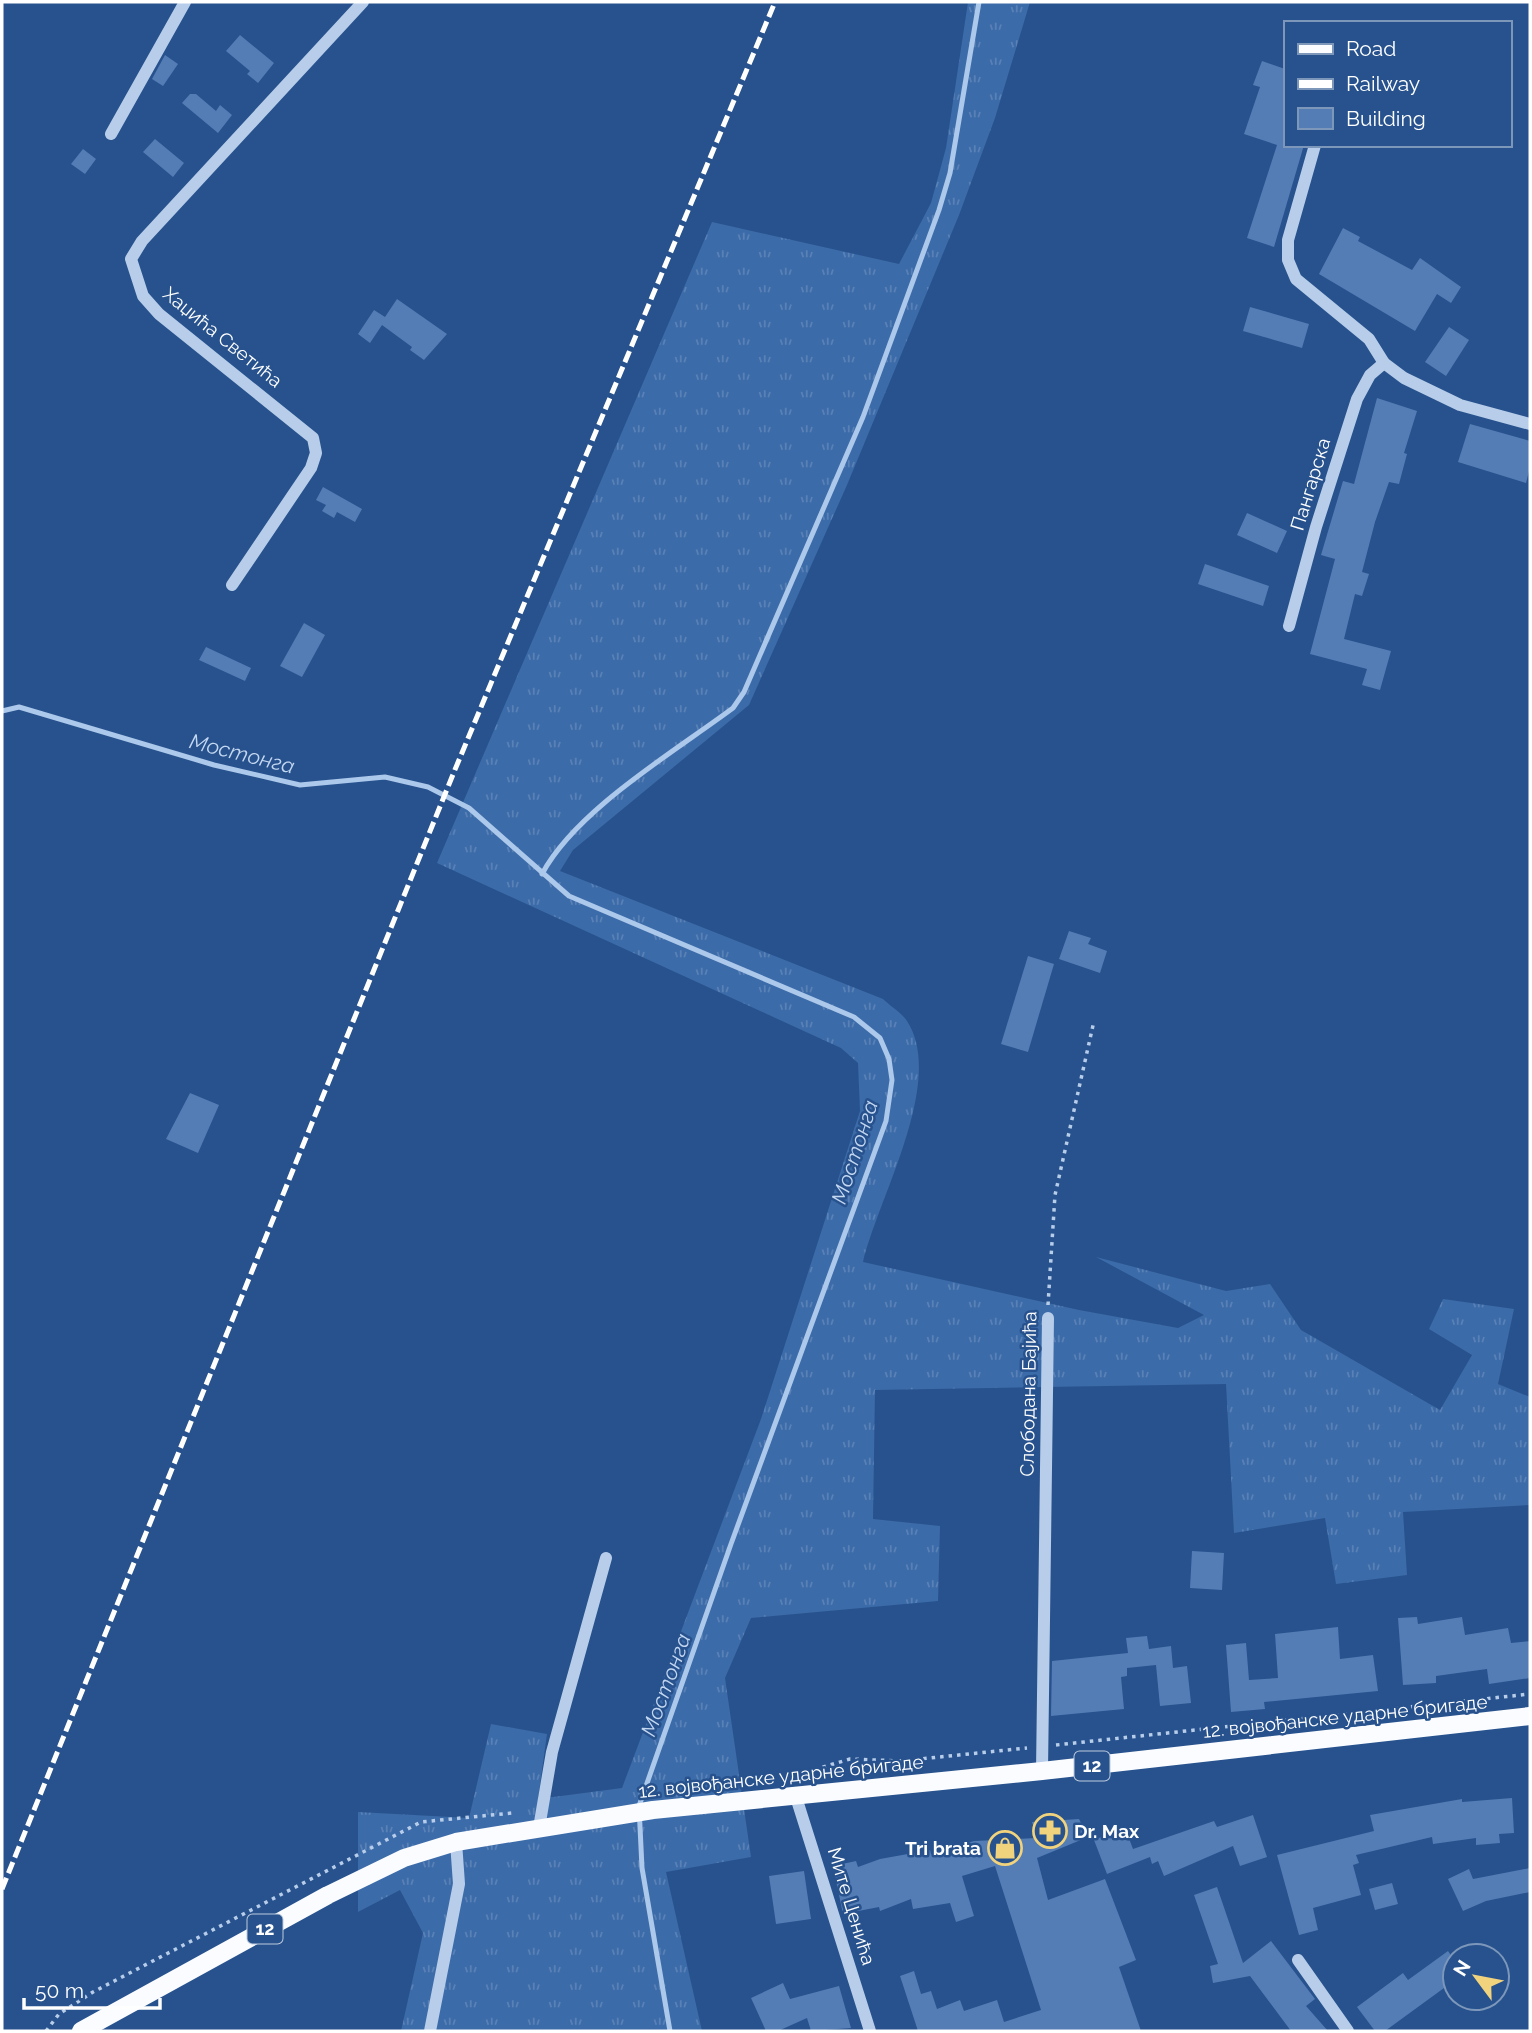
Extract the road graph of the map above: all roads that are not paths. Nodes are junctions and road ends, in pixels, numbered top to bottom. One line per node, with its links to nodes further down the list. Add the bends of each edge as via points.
1 (185, 2): 3 (street)
2 (363, 2): 7 (street, Хаџића Светића, via 142,241 131,259 143,296 159,314 313,438 316,453 311,468)
3 (111, 134)
4 (1314, 147): 5 (street, via 1288,240 1291,271 1306,289 1369,339)
5 (1384, 363): 6 (street, via 1404,379 1460,405); 8 (street, Пангарска, via 1370,375 1357,399)
6 (1530, 424)
7 (232, 585)
8 (1289, 626)
9 (1048, 1318): 12 (street, Слободана Бајића)
10 (606, 1558): 14 (street, via 552,1752)
11 (1530, 1716): 12 (main road, 12. војвођанске ударне бригаде / 12)
12 (1042, 1771): 13 (main road, 12. војвођанске ударне бригаде / 12)
13 (792, 1785): 14 (main road, 12. војвођанске ударне бригаде / 12); 19 (street, Мите Ценића)
14 (539, 1828): 15 (main road, 12. војвођанске ударне бригаде / 12)
15 (456, 1842): 17 (main road, 12. војвођанске ударне бригаде / 12, via 404,1858 328,1895); 18 (street, via 459,1884)
16 (1298, 1960): 20 (street)
17 (85, 2030)
18 (430, 2031)
19 (870, 2031)
20 (1348, 2031)

